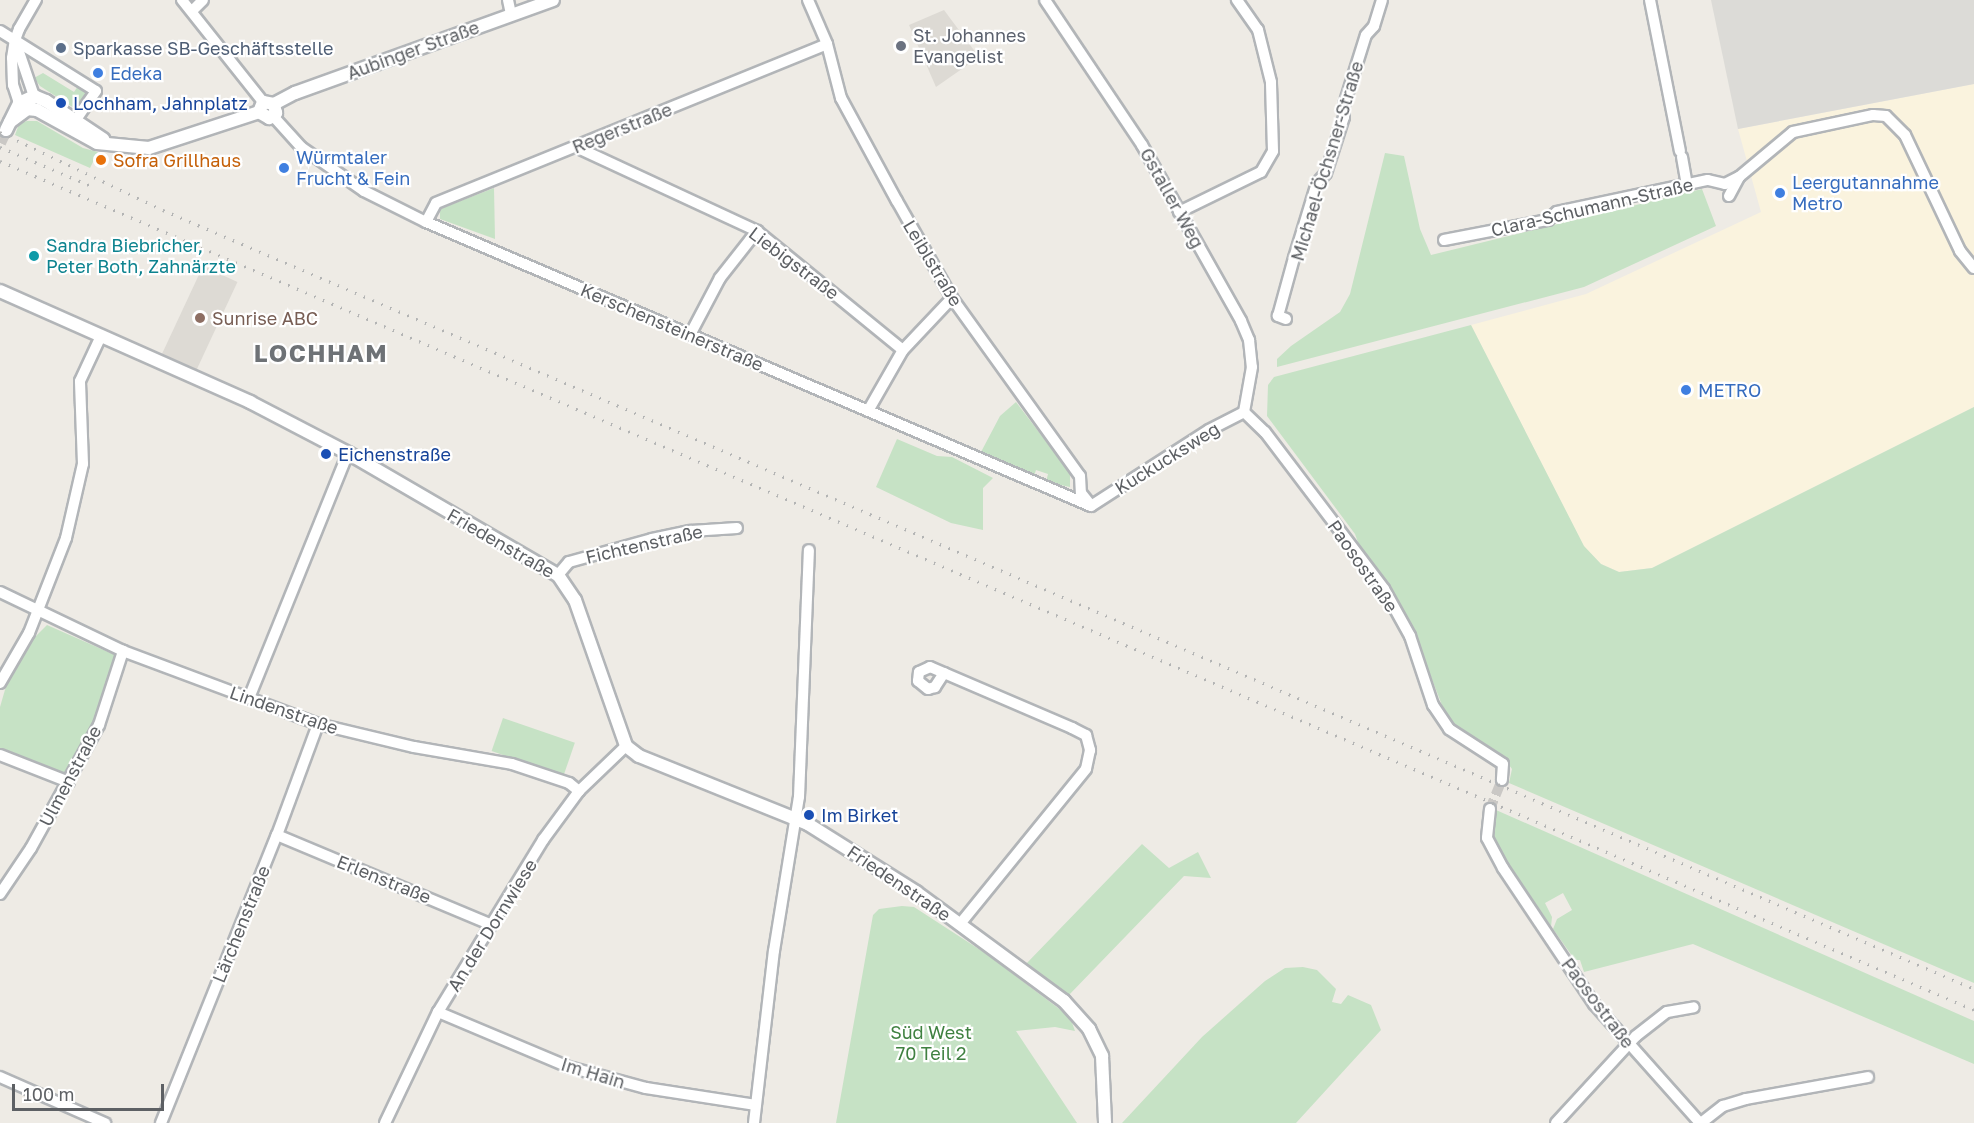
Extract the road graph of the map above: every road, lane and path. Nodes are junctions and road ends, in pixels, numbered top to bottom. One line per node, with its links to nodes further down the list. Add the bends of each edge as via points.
1 (36, 0): 14 (street)
2 (182, 0): 11 (street, Kerschensteinerstraße)
3 (203, 0): 11 (street)
4 (508, 0): 12 (street)
5 (553, 0): 12 (street, Aubinger Straße)
6 (808, 0): 15 (street, Leiblstraße)
7 (1045, 0): 26 (street, Gstaller Weg, via 1102,80)
8 (1237, 0): 26 (street, via 1258,30 1271,82 1273,151 1261,172)
9 (1382, 0): 33 (street, Michael-Öchsner-Straße, via 1374,26 1366,35 1326,173 1317,183 1294,258 1278,316)
10 (1650, 0): 24 (street)
11 (193, 10): 18 (street, Kerschensteinerstraße)
12 (511, 14): 18 (street, Aubinger Straße)
13 (0, 31): 14 (street)
14 (15, 40): 16 (street); 17 (street, via 13,85); 19 (street, via 96,91)
15 (827, 44): 22 (street, Regerstraße); 32 (street, Leiblstraße, via 841,99)
16 (33, 96): 17 (street); 19 (street)
17 (23, 106): 20 (street); 21 (street, Aubinger Straße, via 44,113 97,143)
18 (267, 109): 21 (street, Aubinger Straße, via 159,146); 27 (street, Kerschensteinerstraße, via 301,147 364,191)
19 (76, 120): 21 (street)
20 (8, 126)
21 (114, 146)
22 (576, 147): 27 (street, Regerstraße, via 436,203); 28 (street, Liebigstraße)
23 (1739, 177): 24 (street, Clara-Schumann-Straße, via 1725,184 1708,180); 25 (street); 30 (street, via 1793,132 1873,116 1886,117 1905,135 1963,257)
24 (1687, 184): 29 (street, Clara-Schumann-Straße, via 1557,212 1548,220)
25 (1729, 196)
26 (1179, 212): 38 (street, Gstaller Weg, via 1250,340 1250,394)
27 (426, 222): 34 (street, Kerschensteinerstraße)
28 (757, 231): 34 (street, via 720,278); 36 (street, Liebigstraße)
29 (1444, 240)
30 (1974, 268)
31 (0, 291): 35 (street, Friedenstraße)
32 (952, 298): 36 (street); 40 (street, Leiblstraße, via 1080,476 1081,493)
33 (1286, 319)
34 (691, 333): 37 (street, Kerschensteinerstraße)
35 (100, 336): 39 (street, Friedenstraße, via 250,402); 45 (street, via 80,381 83,464 78,494)
36 (903, 350): 37 (street)
37 (868, 411): 40 (street, Kerschensteinerstraße)
38 (1244, 412): 40 (street, Kuckucksweg); 53 (street, Paosostraße, via 1265,432 1384,589 1410,636 1433,705 1449,729 1503,764)
39 (348, 453): 43 (street, Friedenstraße); 49 (street)
40 (1091, 506)
41 (737, 528): 43 (street, Fichtenstraße, via 652,539 569,562)
42 (809, 550): 57 (street)
43 (558, 576): 51 (street, Friedenstraße, via 575,600)
44 (0, 592): 45 (street, Lindenstraße)
45 (38, 612): 46 (street, Lindenstraße); 48 (street)
46 (123, 651): 49 (street, Lindenstraße); 54 (street, Ulmenstraße, via 99,725)
47 (944, 673): 61 (street, via 1086,735 1090,750 1086,769)
48 (0, 683)
49 (249, 698): 50 (street, Lindenstraße)
50 (318, 724): 55 (street, Lindenstraße, via 414,747 512,764 569,783); 58 (street, Lärchenstraße)
51 (626, 746): 55 (street, An der Dornwiese); 57 (street, Friedenstraße, via 639,756)
52 (0, 755): 54 (street)
53 (1502, 780)
54 (69, 782): 59 (street, Ulmenstraße)
55 (579, 791): 60 (street, An der Dornwiese)
56 (1490, 808): 64 (street, Paosostraße, via 1487,838 1494,852 1594,1004)
57 (796, 818): 61 (street, Friedenstraße, via 876,866); 67 (street)
58 (277, 835): 60 (street, Erlenstraße); 69 (street, Lärchenstraße)
59 (0, 894)
60 (490, 924): 63 (street, An der Dornwiese)
61 (960, 924): 72 (street, Friedenstraße, via 1064,1001 1089,1029 1102,1056)
62 (1694, 1007): 64 (street, via 1667,1012)
63 (438, 1012): 67 (street, Im Hain, via 569,1067 646,1088); 70 (street, An der Dornwiese)
64 (1627, 1044): 73 (street); 74 (street, Paosostraße)
65 (0, 1077): 68 (street)
66 (1868, 1077): 74 (street, via 1746,1099 1723,1106)
67 (756, 1105): 71 (street)
68 (105, 1123)
69 (161, 1123)
70 (385, 1123)
71 (754, 1123)
72 (1105, 1123)
73 (1556, 1123)
74 (1701, 1123)

